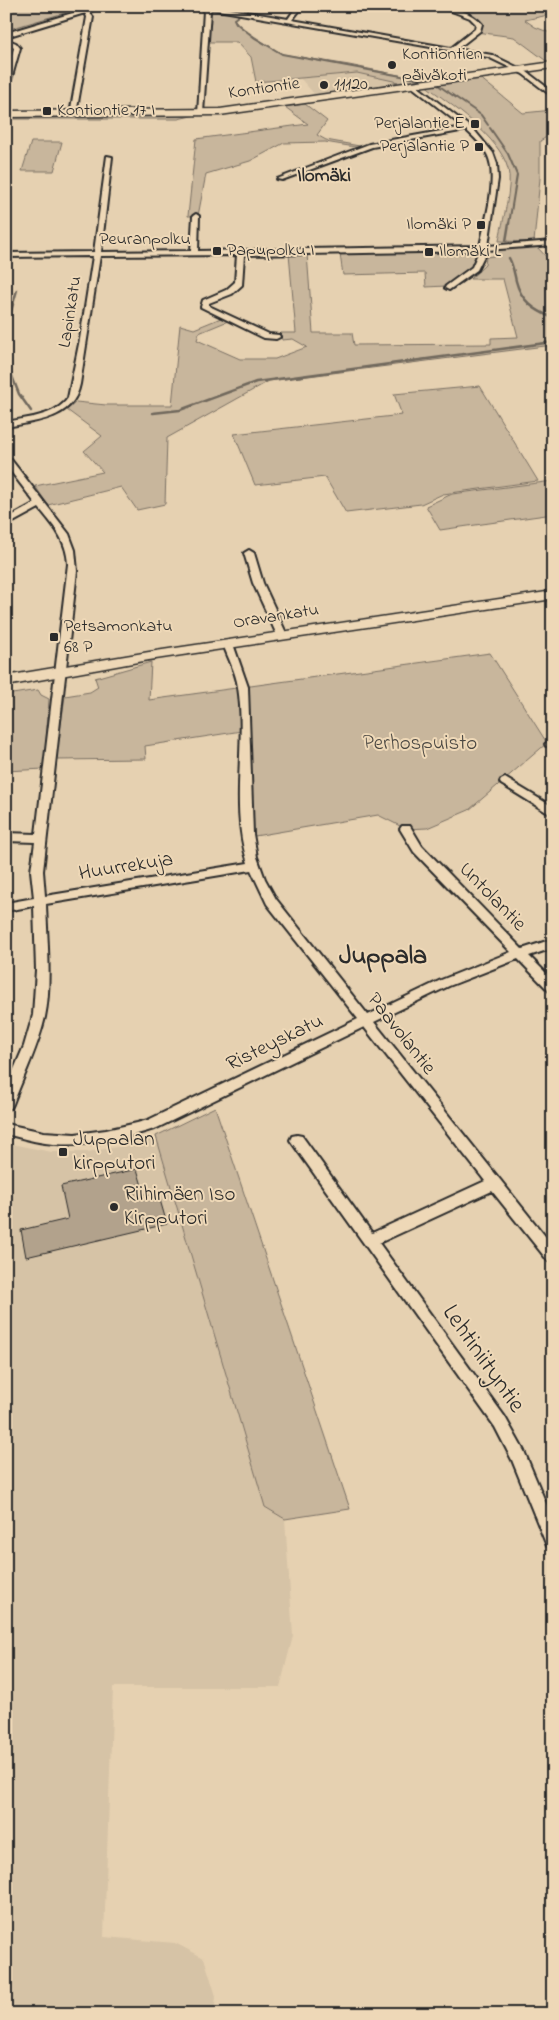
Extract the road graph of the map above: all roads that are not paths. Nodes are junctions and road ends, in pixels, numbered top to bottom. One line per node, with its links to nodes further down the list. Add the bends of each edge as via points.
1 (102, 6): 8 (street)
2 (202, 6): 7 (street)
3 (300, 6): 9 (street)
4 (379, 6): 5 (street, via 383,9)
5 (402, 6)
6 (441, 6): 12 (street, via 472,17 479,24 478,30)
7 (210, 8): 9 (street); 18 (street, via 207,10)
8 (86, 11): 10 (street); 20 (street, via 90,17)
9 (289, 21): 12 (street)
10 (6, 35)
11 (6, 41): 16 (street, via 17,48)
12 (453, 49): 14 (street, via 490,56)
13 (553, 65): 14 (street, Kontiontie)
14 (519, 70): 15 (street, Kontiontie); 17 (street)
15 (413, 85): 18 (street, Kontiontie); 21 (street)
16 (6, 87)
17 (553, 95)
18 (200, 113): 20 (street, Kontiontie)
19 (6, 114): 20 (street, Kontiontie)
20 (73, 114)
21 (467, 128): 23 (street, via 371,145); 26 (street, via 486,148 493,162 494,187)
22 (109, 157): 29 (street, Lapinkatu)
23 (280, 179)
24 (196, 216): 27 (street)
25 (553, 243): 26 (street, Peuranpolku)
26 (484, 248): 28 (street, Peuranpolku); 31 (street, via 473,272)
27 (194, 254): 28 (street, Peuranpolku); 29 (street, Peuranpolku)
28 (240, 254): 32 (street, via 239,283 229,292 206,302 205,307 267,336)
29 (97, 255): 30 (street, Peuranpolku); 33 (street, Lapinkatu, via 71,400 61,410)
30 (6, 256)
31 (449, 288)
32 (276, 337)
33 (6, 425)
34 (6, 459): 35 (street)
35 (39, 504): 36 (street); 41 (street, via 69,544 74,565)
36 (6, 523)
37 (249, 553): 39 (street, via 257,582)
38 (553, 595): 39 (street, Oravankatu)
39 (282, 635): 40 (street, Oravankatu)
40 (228, 644): 41 (street, Oravankatu); 48 (street, Paavolantie, via 242,687 245,809)
41 (60, 672): 42 (street, Oravankatu); 47 (street)
42 (6, 681)
43 (505, 782): 44 (street)
44 (553, 812)
45 (406, 829): 52 (street, Untolantie, via 418,849)
46 (6, 837): 47 (street)
47 (41, 838): 49 (street, via 37,871)
48 (253, 866): 49 (street, Huurrekuja); 54 (street, Paavolantie, via 271,900)
49 (40, 901): 50 (street, Huurrekuja); 55 (street, via 42,970 38,1015 30,1046)
50 (6, 907)
51 (553, 942): 52 (street, Risteyskatu)
52 (519, 954): 53 (street, Untolantie); 54 (street, Risteyskatu, via 445,982)
53 (553, 988)
54 (365, 1020): 56 (street, Risteyskatu, via 152,1124 129,1132 56,1138); 58 (street, Paavolantie)
55 (6, 1104)
56 (6, 1129)
57 (297, 1140): 59 (street, Lehtiniityntie)
58 (493, 1184): 59 (street); 60 (street, Paavolantie)
59 (370, 1241): 61 (street, Lehtiniityntie, via 500,1422)
60 (553, 1257)
61 (553, 1540)

